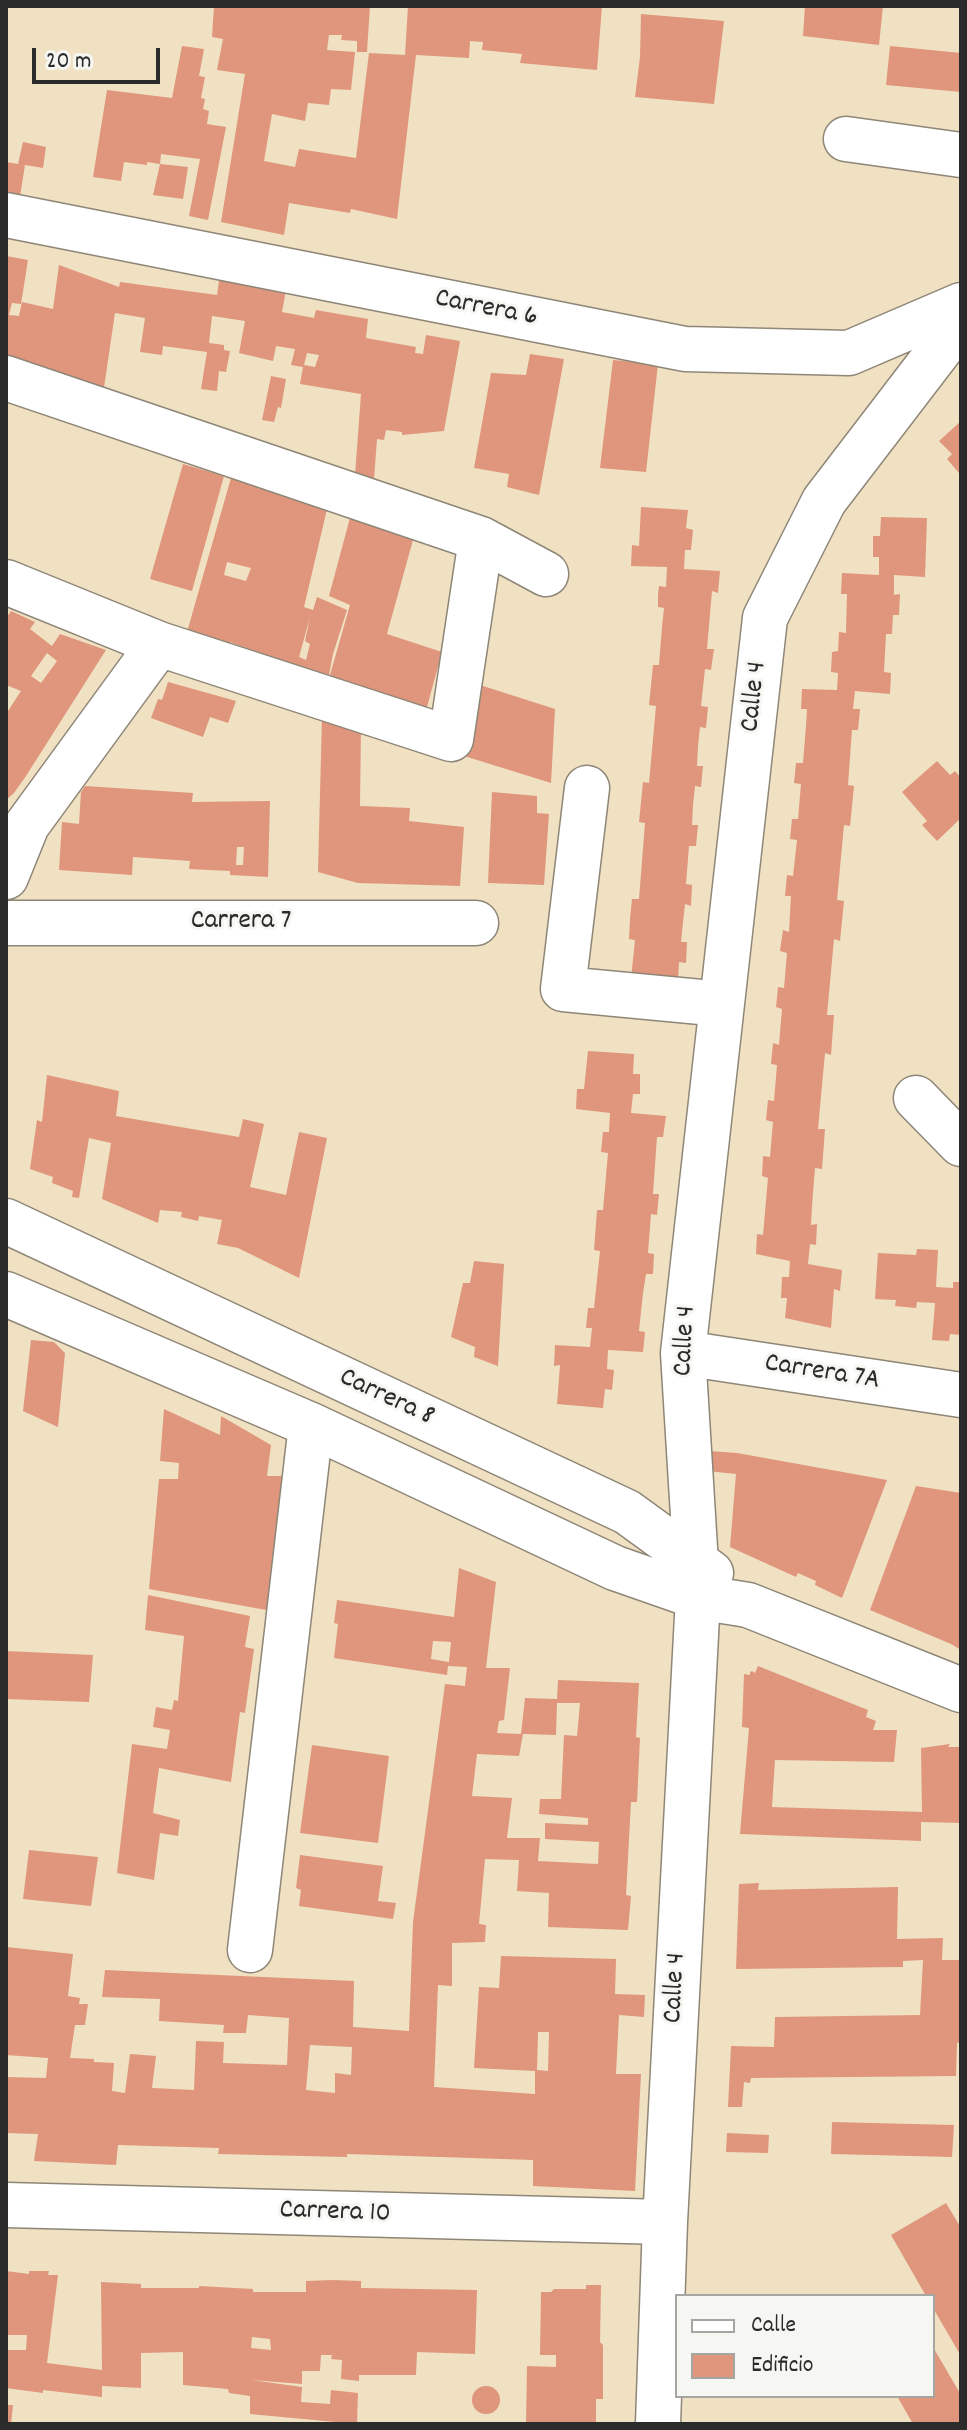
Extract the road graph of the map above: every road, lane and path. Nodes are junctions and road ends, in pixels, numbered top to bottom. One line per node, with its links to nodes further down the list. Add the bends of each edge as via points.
1 (846, 139): 2 (street)
2 (961, 155)
3 (6, 215): 4 (street, Carrera 6, via 685,349 849,353)
4 (961, 305)
5 (961, 322): 15 (street, Calle 4, via 824,501 765,618)
6 (6, 378): 7 (street)
7 (481, 539): 8 (street); 10 (street, via 451,739)
8 (546, 574)
9 (6, 582): 10 (street)
10 (159, 644): 12 (street, via 27,825)
11 (587, 788): 15 (street, via 563,989)
12 (6, 877)
13 (6, 923): 14 (street, Carrera 7)
14 (476, 923)
15 (722, 1004): 20 (street, Calle 4)
16 (916, 1098): 17 (street)
17 (961, 1144)
18 (6, 1221): 23 (street, Carrera 8, via 627,1512)
19 (6, 1294): 22 (street, Carrera 8)
20 (683, 1353): 21 (street, Carrera 7A); 23 (street, Calle 4)
21 (961, 1395)
22 (311, 1425): 23 (street, Carrera 8, via 615,1568); 25 (street)
23 (697, 1579): 24 (street, Carrera 8, via 748,1605); 27 (street, Calle 4)
24 (961, 1690)
25 (250, 1950)
26 (6, 2205): 27 (street, Carrera 10)
27 (665, 2222): 28 (street, Calle 4)
28 (658, 2424)

